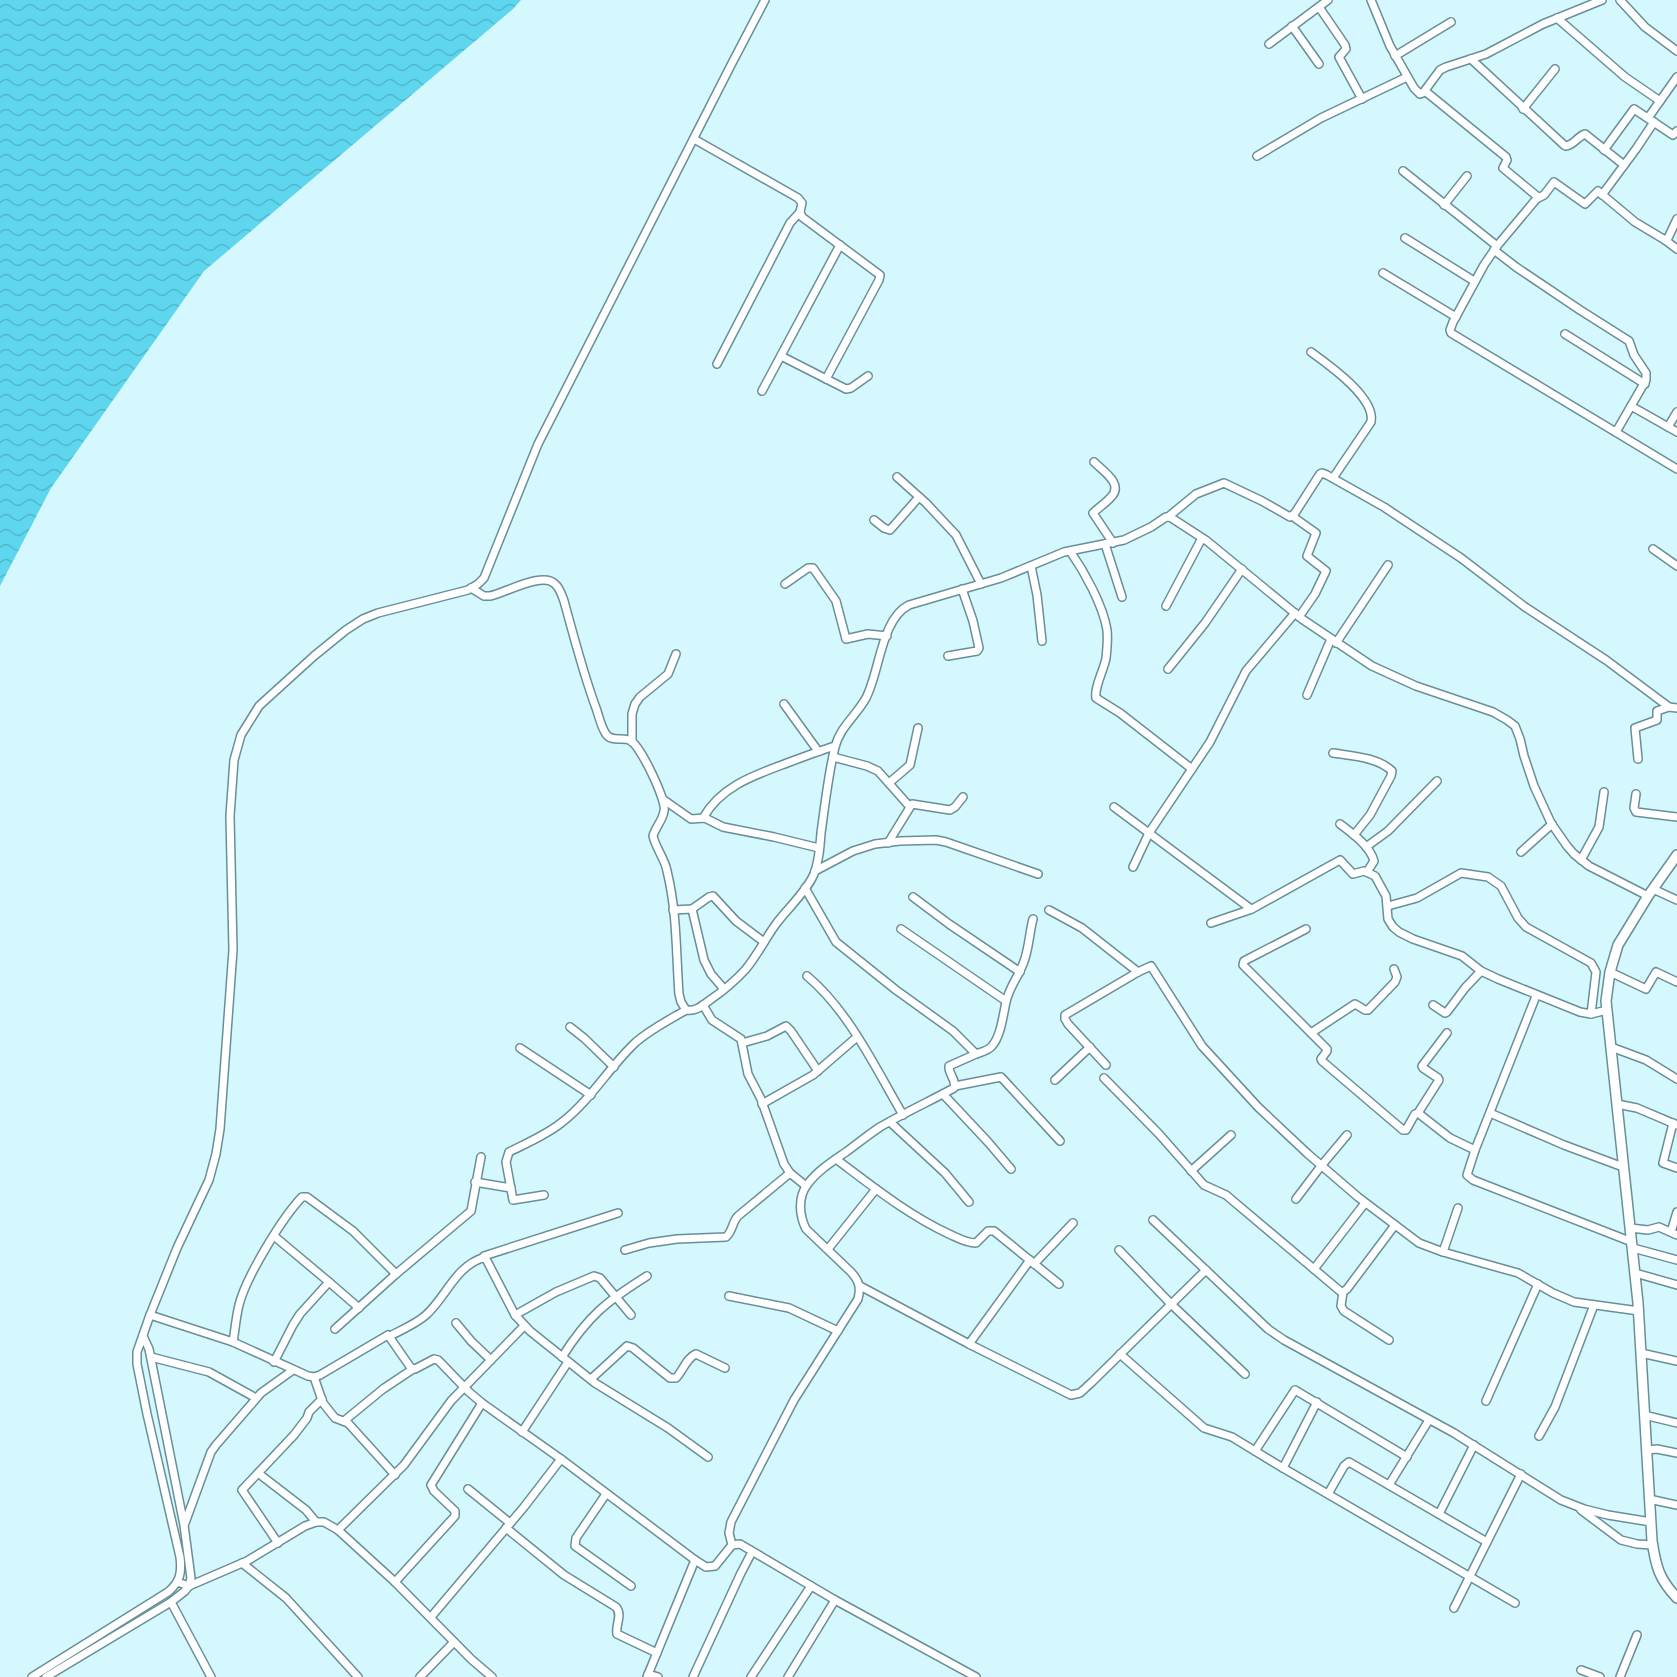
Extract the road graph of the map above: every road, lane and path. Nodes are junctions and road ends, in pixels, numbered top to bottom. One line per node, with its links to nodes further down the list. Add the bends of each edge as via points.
1 (765, 0): 24 (street)
2 (1328, 0): 6 (street)
3 (1371, 0): 12 (street)
4 (1602, 0): 7 (street)
5 (1620, 0): 11 (street, via 1645,27)
6 (1319, 7): 9 (street); 19 (street, via 1346,48 1339,57)
7 (1557, 18): 13 (street); 20 (street, via 1625,77)
8 (1451, 22): 12 (street)
9 (1292, 26): 10 (street); 14 (street)
10 (1269, 44)
11 (1677, 51)
12 (1395, 56): 16 (street)
13 (1471, 59): 18 (street, via 1443,69); 21 (street)
14 (1319, 64)
15 (1555, 69): 21 (street)
16 (1407, 77): 18 (street, via 1417,93); 19 (street)
17 (1677, 77): 20 (street)
18 (1425, 91): 31 (street, via 1506,157 1503,168)
19 (1362, 99): 26 (street)
20 (1660, 101): 22 (street)
21 (1523, 109): 25 (street, via 1566,146 1584,134)
22 (1651, 120): 23 (street, via 1673,135); 25 (street, via 1634,109); 27 (street)
23 (1677, 131)
24 (694, 139): 33 (street, via 796,197 802,202); 74 (street, via 538,444 488,572)
25 (1604, 150): 27 (street)
26 (1257, 156)
27 (1624, 165): 30 (street)
28 (1403, 171): 32 (street)
29 (1467, 176): 32 (street)
30 (1602, 195): 31 (street, via 1596,192 1585,204 1554,182); 36 (street)
31 (1538, 198): 38 (street)
32 (1444, 205): 38 (street)
33 (800, 212): 37 (street); 46 (street, via 790,223)
34 (1677, 219): 36 (street)
35 (1405, 238): 41 (street)
36 (1665, 240): 39 (street)
37 (840, 245): 45 (street); 48 (street, via 880,277)
38 (1496, 248): 41 (street); 49 (street, via 1516,267 1629,341 1646,373)
39 (1677, 249)
40 (1383, 273): 42 (street)
41 (1474, 281): 42 (street)
42 (1456, 317): 54 (street, via 1450,330 1453,335)
43 (1565, 334): 49 (street)
44 (1311, 352): 59 (street, via 1346,378 1372,416)
45 (781, 356): 48 (street); 50 (street)
46 (717, 364)
47 (868, 376): 48 (street, via 848,389)
48 (826, 379)
49 (1645, 384): 51 (street)
50 (762, 391)
51 (1631, 406): 53 (street); 54 (street)
52 (1677, 412): 53 (street)
53 (1668, 427): 55 (street)
54 (1616, 432): 57 (street)
55 (1677, 432)
56 (1094, 462): 65 (street, via 1115,483 1113,496 1093,513)
57 (1677, 469)
58 (897, 477): 60 (street)
59 (1333, 478): 61 (street, via 1320,474); 87 (street, via 1399,516)
60 (919, 497): 63 (street, via 890,530); 73 (street, via 956,535)
61 (1292, 516): 62 (street, via 1224,483 1196,494); 78 (street, via 1316,533 1307,556 1326,571)
62 (1167, 517): 64 (street); 65 (street, via 1138,534)
63 (874, 520)
64 (1202, 538): 71 (street); 77 (street)
65 (1109, 544): 67 (street); 76 (street)
66 (1653, 549): 70 (street)
67 (1070, 551): 69 (street); 95 (street, via 1088,580 1107,630 1106,656 1095,698)
68 (1388, 565): 81 (street)
69 (1031, 566): 73 (street); 80 (street)
70 (1677, 566)
71 (1242, 569): 78 (street); 84 (street)
72 (785, 584): 79 (street, via 813,568 836,601 846,639 868,634)
73 (981, 584): 75 (street)
74 (471, 588): 89 (street, via 490,596 534,581 554,582 564,602 605,734); 227 (street, via 378,612 354,624 259,706 241,735 234,760 230,816 233,950 220,1129 209,1180)
75 (962, 589): 79 (street, via 903,608); 83 (street, via 979,648)
76 (1122, 597)
77 (1166, 606)
78 (1297, 615): 81 (street); 95 (street, via 1246,670)
79 (886, 636): 90 (street, via 869,692 844,725)
80 (1042, 641)
81 (1333, 641): 85 (street); 107 (street, via 1371,666 1493,712 1515,726 1533,786)
82 (676, 654): 89 (street, via 668,674 635,704)
83 (948, 656)
84 (1168, 669)
85 (1307, 695)
86 (784, 704): 91 (street)
87 (1673, 707): 94 (street, via 1657,711 1657,720 1635,728)
88 (918, 728): 97 (street, via 910,765)
89 (633, 742): 101 (street)
90 (835, 746): 91 (street); 93 (street)
91 (818, 751): 105 (street, via 738,783 713,802)
92 (1333, 753): 109 (street, via 1372,761 1392,771)
93 (833, 758): 97 (street, via 874,769); 112 (street)
94 (1638, 759)
95 (1192, 769): 108 (street)
96 (1437, 781): 111 (street, via 1388,831)
97 (889, 783): 102 (street)
98 (1604, 792): 115 (street, via 1599,827)
99 (1636, 794): 104 (street, via 1636,812)
100 (963, 797): 102 (street, via 950,810 915,804)
101 (664, 800): 105 (street, via 689,818); 127 (street, via 664,814 653,836 667,871)
102 (910, 807): 110 (street)
103 (1114, 807): 108 (street)
104 (1677, 817)
105 (703, 818): 112 (street)
106 (1341, 824): 109 (street)
107 (1552, 824): 113 (street); 115 (street)
108 (1149, 832): 116 (street); 126 (street)
109 (1354, 836): 111 (street)
110 (888, 843): 117 (street, via 853,851); 119 (street, via 941,841)
111 (1366, 847): 118 (street, via 1374,861)
112 (819, 848): 117 (street)
113 (1521, 852)
114 (1677, 855): 121 (street)
115 (1581, 860): 121 (street)
116 (1133, 867)
117 (815, 871): 120 (street)
118 (1367, 872): 124 (street, via 1375,876); 126 (street, via 1353,874 1339,860)
119 (1038, 874)
120 (805, 888): 133 (street); 156 (street, via 836,942 953,1031)
121 (1646, 893): 123 (street); 138 (street, via 1618,945)
122 (913, 897): 136 (street)
123 (1677, 900)
124 (1388, 906): 135 (street, via 1388,919 1399,932 1457,954); 147 (street, via 1417,898 1461,873 1494,880 1526,927 1595,967)
125 (692, 909): 127 (street); 133 (street, via 713,896); 141 (street, via 704,960)
126 (1251, 909): 130 (street)
127 (673, 910): 146 (street, via 679,994)
128 (1049, 910): 137 (street, via 1082,928)
129 (1034, 919): 136 (street)
130 (1211, 923)
131 (902, 929): 143 (street)
132 (1306, 929): 149 (street, via 1242,963)
133 (764, 942): 141 (street, via 744,972)
134 (1394, 969): 149 (street, via 1395,982 1368,1010 1355,1004)
135 (1481, 971): 142 (street); 145 (street, via 1447,1012)
136 (1020, 972): 143 (street)
137 (1138, 972): 153 (street, via 1065,1015 1068,1024); 180 (street, via 1154,968 1208,1053)
138 (1611, 972): 140 (street, via 1646,989 1656,972); 147 (street, via 1606,1001)
139 (807, 976): 151 (street, via 828,996)
140 (1677, 982)
141 (724, 989): 144 (street)
142 (1536, 996): 147 (street, via 1580,1012); 169 (street)
143 (1006, 1001): 156 (street, via 994,1043)
144 (703, 1005): 146 (street, via 694,1011); 152 (street, via 712,1020 738,1036)
145 (1433, 1005)
146 (686, 1010): 158 (street, via 638,1041)
147 (1599, 1012): 154 (street)
148 (570, 1027): 158 (street)
149 (1311, 1033): 168 (street, via 1327,1049 1321,1060 1403,1130)
150 (1447, 1033): 168 (street, via 1422,1066 1439,1080)
151 (857, 1037): 159 (street); 170 (street)
152 (742, 1043): 159 (street, via 786,1026); 166 (street, via 748,1074)
153 (1090, 1047): 157 (street); 162 (street)
154 (1611, 1047): 161 (street, via 1646,1060); 167 (street)
155 (520, 1048): 165 (street)
156 (976, 1054): 163 (street, via 950,1066)
157 (1107, 1065)
158 (614, 1067): 165 (street)
159 (818, 1071): 166 (street)
160 (1104, 1078): 183 (street)
161 (1677, 1079)
162 (1055, 1080)
163 (955, 1086): 164 (street); 175 (street, via 1001,1077)
164 (943, 1094): 170 (street); 182 (street)
165 (591, 1095): 187 (street, via 551,1131 509,1152 506,1162)
166 (762, 1104): 184 (street)
167 (1617, 1104): 172 (street); 179 (street)
168 (1418, 1113): 176 (street, via 1450,1138)
169 (1490, 1113): 176 (street); 179 (street)
170 (903, 1115): 171 (street)
171 (890, 1122): 178 (street); 191 (street, via 945,1173)
172 (1675, 1124): 181 (street, via 1663,1162)
173 (1347, 1134): 180 (street)
174 (1231, 1135): 183 (street)
175 (1060, 1142)
176 (1475, 1150): 202 (street, via 1467,1175 1473,1180)
177 (481, 1157): 185 (street)
178 (836, 1159): 186 (street); 188 (street)
179 (1618, 1165): 199 (street)
180 (1321, 1166): 190 (street); 192 (street)
181 (1677, 1168)
182 (1011, 1169)
183 (1191, 1171): 210 (street, via 1204,1185 1226,1195)
184 (790, 1173): 186 (street); 204 (street, via 738,1216 726,1237 677,1239)
185 (476, 1182): 187 (street); 213 (street, via 471,1211)
186 (806, 1186): 203 (street, via 800,1207 803,1224)
187 (511, 1188): 189 (street, via 514,1200)
188 (876, 1189): 203 (street); 209 (street, via 918,1219 967,1242 976,1243 988,1231 994,1231)
189 (544, 1195)
190 (1296, 1199)
191 (969, 1202)
192 (1365, 1203): 198 (street); 210 (street)
193 (1458, 1208): 206 (street)
194 (1677, 1212): 200 (street)
195 (618, 1213): 207 (street)
196 (1153, 1220): 211 (street)
197 (1073, 1223): 209 (street)
198 (1395, 1225): 206 (street, via 1419,1243); 220 (street)
199 (1630, 1228): 200 (street, via 1659,1227); 202 (street)
200 (1674, 1233)
201 (274, 1236): 213 (street, via 300,1198 307,1197 353,1231); 215 (street); 237 (street, via 246,1286)
202 (1629, 1242): 208 (street); 212 (street)
203 (828, 1249): 219 (street)
204 (625, 1250)
205 (1119, 1250): 223 (street)
206 (1443, 1252): 217 (street, via 1511,1270)
207 (484, 1256): 228 (street); 235 (street, via 460,1271 426,1315)
208 (1677, 1260)
209 (1032, 1262): 216 (street); 238 (street)
210 (1314, 1269): 220 (street)
211 (1206, 1270): 223 (street); 259 (street, via 1284,1340)
212 (1635, 1273): 218 (street); 226 (street)
213 (396, 1274): 225 (street)
214 (647, 1276): 221 (street)
215 (329, 1282): 225 (street); 245 (street, via 300,1314)
216 (1059, 1284)
217 (1538, 1284): 224 (street, via 1574,1302); 255 (street)
218 (1677, 1285)
219 (860, 1286): 233 (street, via 858,1299); 238 (street)
220 (1343, 1292): 236 (street, via 1344,1311)
221 (615, 1296): 228 (street, via 594,1276); 229 (street); 242 (street, via 583,1327)
222 (729, 1296): 233 (street, via 789,1308)
223 (1171, 1304): 240 (street); 249 (street)
224 (1594, 1305): 226 (street); 263 (street, via 1555,1407)
225 (359, 1308): 232 (street)
226 (1633, 1311): 239 (street)
227 (150, 1315): 234 (street); 237 (street)
228 (515, 1315): 231 (street)
229 (631, 1315)
230 (456, 1323): 243 (street)
231 (524, 1326): 242 (street); 243 (street)
232 (335, 1329)
233 (837, 1331): 290 (street, via 794,1400 731,1522)
234 (143, 1336): 241 (street); 296 (street, via 137,1364 180,1557 182,1569)
235 (390, 1336): 247 (street); 250 (street)
236 (1389, 1340)
237 (233, 1342): 245 (street)
238 (969, 1344): 240 (street, via 1071,1395 1080,1393)
239 (1641, 1353): 244 (street); 258 (street)
240 (1120, 1354): 266 (street, via 1197,1423)
241 (151, 1357): 253 (street, via 209,1372); 285 (street)
242 (565, 1359): 251 (street); 262 (street)
243 (490, 1360): 252 (street)
244 (1677, 1361)
245 (274, 1362): 248 (street)
246 (725, 1368): 251 (street, via 696,1354 690,1356 676,1378 670,1378 627,1346)
247 (413, 1369): 252 (street, via 436,1359); 260 (street)
248 (293, 1370): 250 (street); 253 (street)
249 (1245, 1374)
250 (314, 1377): 254 (street)
251 (591, 1379): 268 (street)
252 (464, 1387): 257 (street); 274 (street)
253 (256, 1398): 285 (street, via 211,1452)
254 (322, 1399): 260 (street, via 335,1418); 272 (street)
255 (1486, 1401)
256 (1317, 1402): 266 (street, via 1293,1391); 269 (street); 271 (street)
257 (482, 1403): 262 (street); 297 (street, via 431,1485 455,1516)
258 (1644, 1415): 261 (street); 265 (street)
259 (1429, 1420): 264 (street); 269 (street)
260 (344, 1421): 274 (street)
261 (1677, 1423)
262 (522, 1432): 270 (street)
263 (1539, 1436)
264 (1474, 1445): 273 (street); 282 (street)
265 (1647, 1450): 267 (street); 279 (street)
266 (1255, 1451): 271 (street)
267 (1677, 1453)
268 (708, 1457)
269 (1407, 1457): 275 (street)
270 (561, 1459): 277 (street); 286 (street)
271 (1283, 1468): 278 (street)
272 (258, 1473): 284 (street); 289 (street, via 242,1490)
273 (1521, 1474): 281 (street); 288 (street)
274 (395, 1475): 287 (street)
275 (1389, 1485): 278 (street, via 1349,1462); 282 (street)
276 (468, 1489): 286 (street)
277 (606, 1494): 293 (street); 299 (street, via 576,1538 575,1546)
278 (1328, 1494): 295 (street)
279 (1650, 1499): 280 (street); 283 (street)
280 (1677, 1505)
281 (1577, 1507): 283 (street); 291 (street, via 1621,1540)
282 (1439, 1514): 288 (street)
283 (1645, 1521): 291 (street)
284 (316, 1522): 287 (street); 289 (street)
285 (184, 1525): 298 (street)
286 (508, 1525): 306 (street); 309 (street, via 564,1575 616,1606 617,1634)
287 (338, 1530): 297 (street)
288 (1487, 1542): 295 (street)
289 (278, 1543): 294 (street)
290 (732, 1545): 292 (street, via 740,1544); 293 (street, via 715,1566)
291 (1648, 1545): 301 (street, via 1665,1586)
292 (752, 1552): 300 (street); 319 (street)
293 (695, 1560): 309 (street)
294 (242, 1563): 298 (street); 315 (street, via 286,1598)
295 (1470, 1576): 304 (street); 305 (street)
296 (177, 1582): 298 (street); 312 (street, via 168,1592)
297 (395, 1582): 306 (street)
298 (189, 1586): 303 (street)
299 (631, 1586)
300 (811, 1586): 302 (street); 320 (street)
301 (1677, 1598)
302 (835, 1600): 321 (street); 322 (street)
303 (171, 1602): 313 (street); 314 (street)
304 (1515, 1603)
305 (1454, 1608)
306 (431, 1617): 308 (street)
307 (1637, 1635): 324 (street)
308 (454, 1642): 316 (street); 317 (street)
309 (657, 1653): 311 (street)
310 (1581, 1670): 323 (street)
311 (647, 1675): 318 (street)
312 (32, 1677)
313 (46, 1677)
314 (211, 1677)
315 (358, 1677)
316 (420, 1677)
317 (492, 1677)
318 (658, 1677)
319 (693, 1677)
320 (751, 1677)
321 (788, 1677)
322 (976, 1677)
323 (1600, 1677)
324 (1620, 1677)

